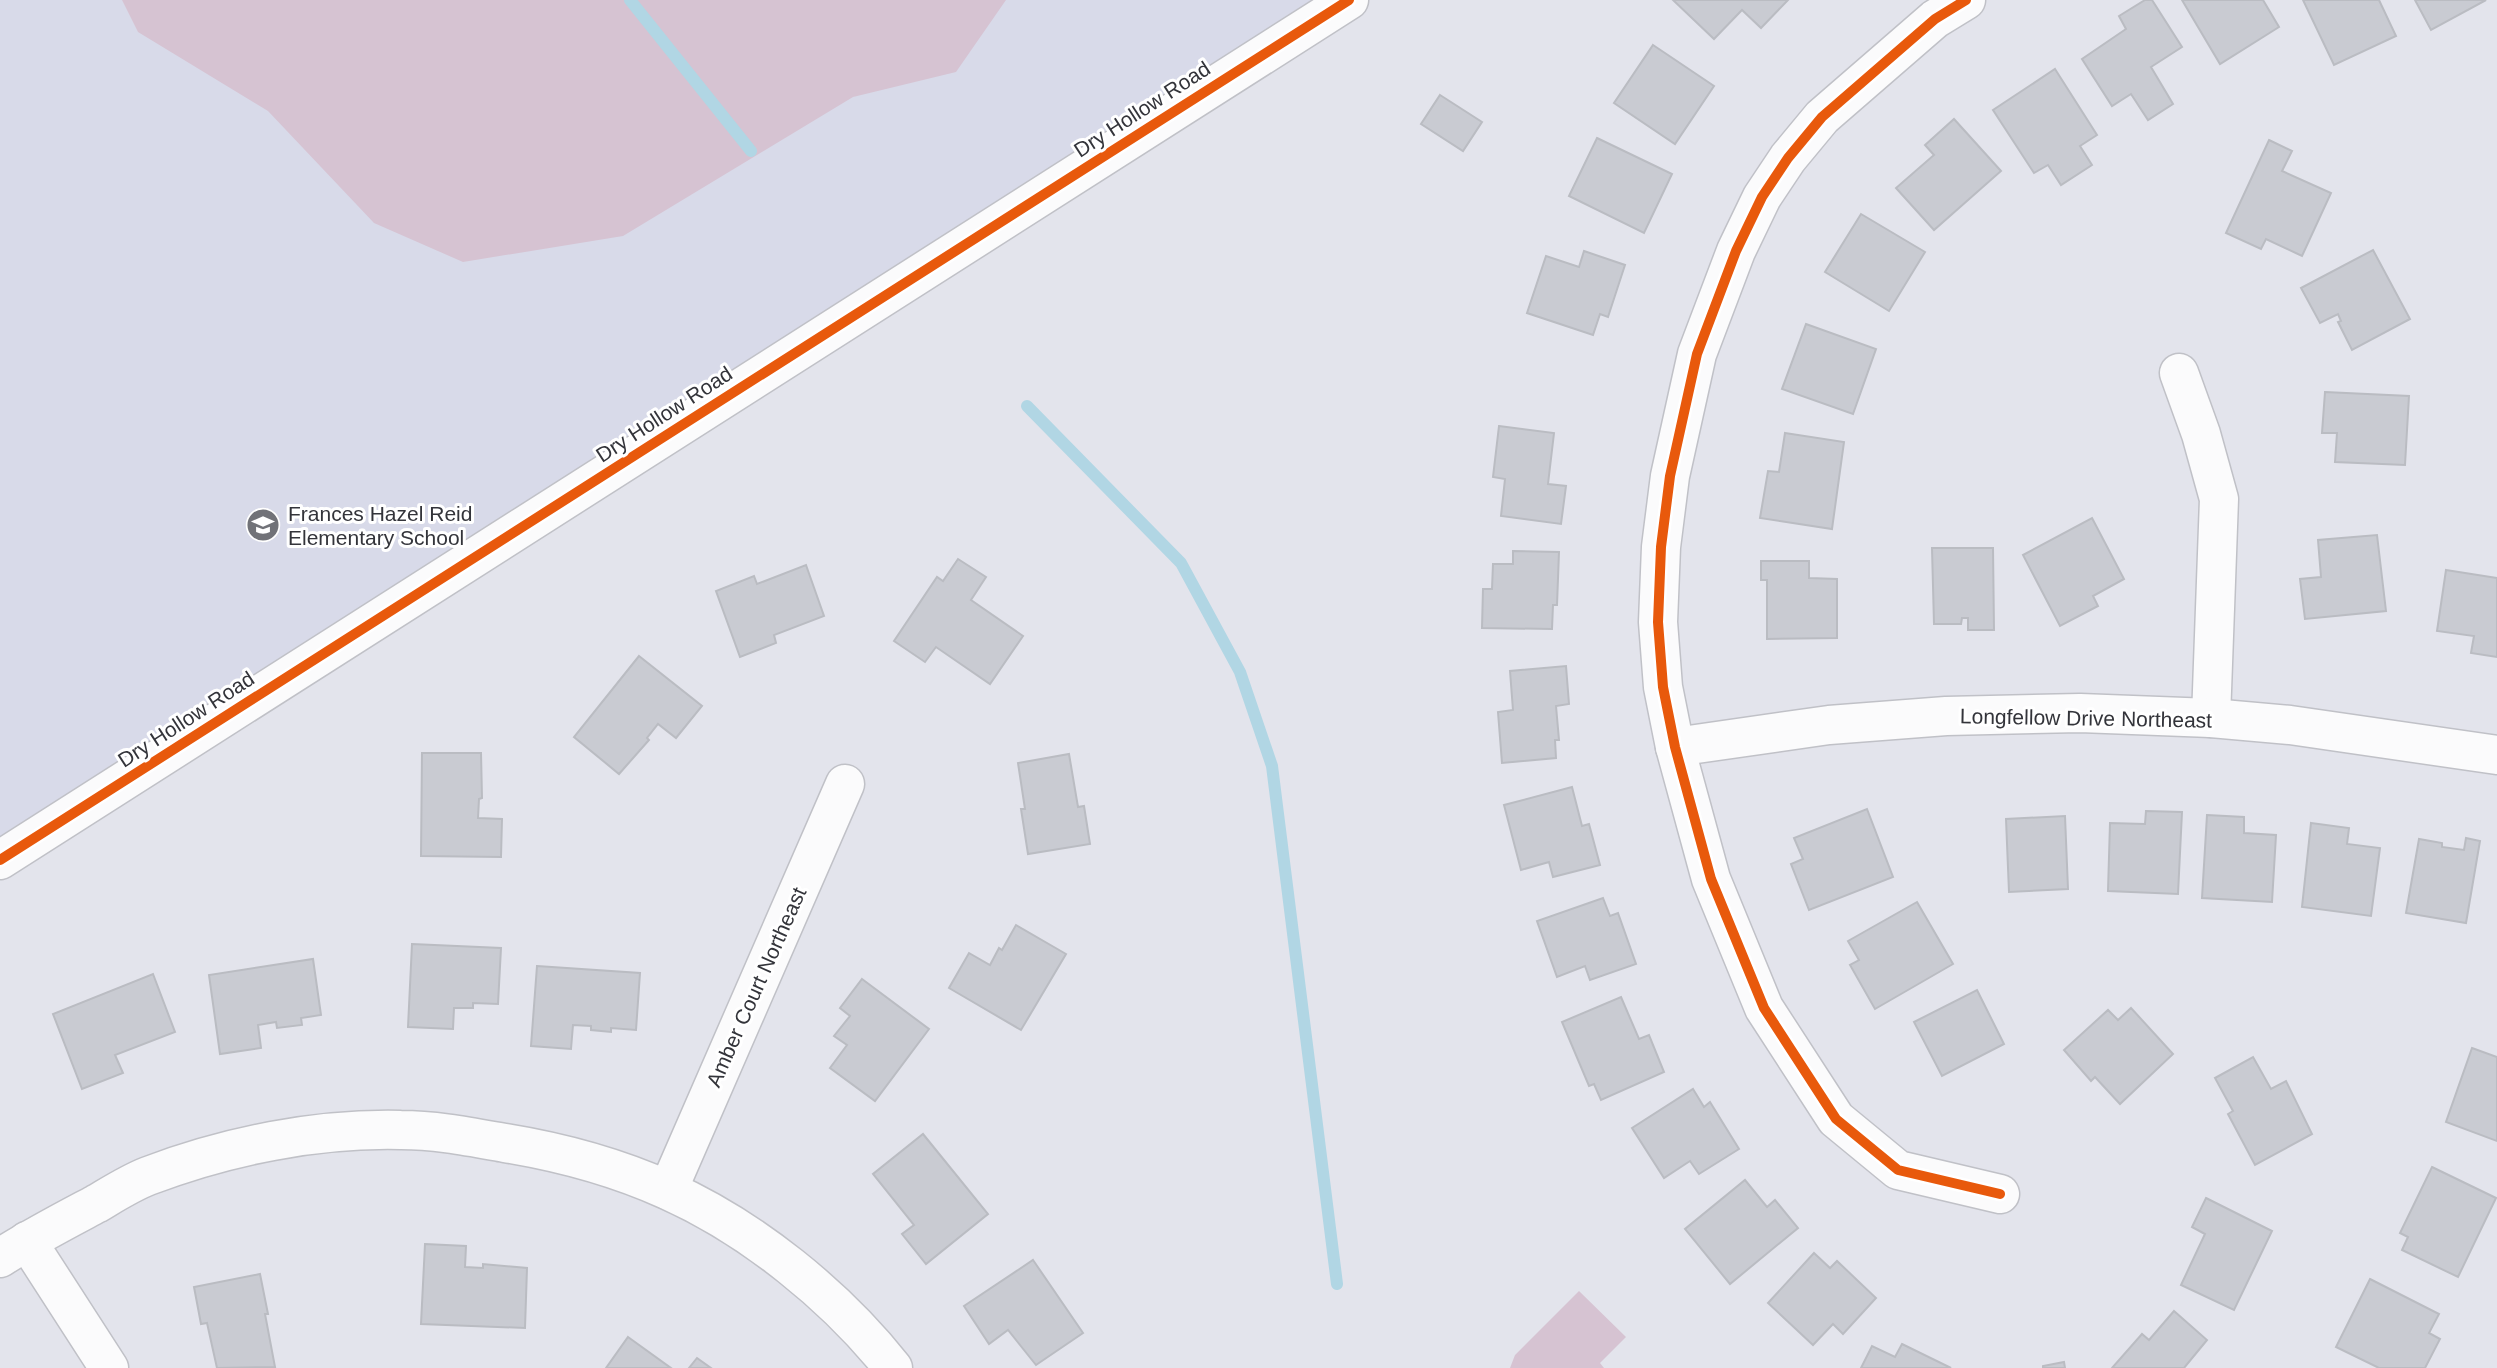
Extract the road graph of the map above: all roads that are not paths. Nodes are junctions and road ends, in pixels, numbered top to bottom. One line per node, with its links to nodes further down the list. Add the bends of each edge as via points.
1 (1349, 0): 8 (street, Dry Hollow Road)
2 (1966, 0): 5 (street, via 1935,19 1822,117 1769,187 1736,251 1697,354 1670,475 1661,547 1658,622 1663,687)
3 (2179, 373): 4 (street, via 2219,499)
4 (2211, 718): 5 (street, Longfellow Drive Northeast, via 2080,713 1946,716 1829,725); 6 (street, Longfellow Drive Northeast)
5 (1675, 747): 10 (street, via 1711,879 1764,1008 1836,1119 1898,1170)
6 (2497, 755)
7 (845, 784): 9 (street, Amber Court Northeast)
8 (0, 860)
9 (668, 1190): 11 (street, via 540,1149 402,1130 348,1131 286,1138 146,1177); 13 (street, via 729,1223 789,1266 837,1306)
10 (2000, 1194)
11 (13, 1250): 12 (street)
12 (109, 1368)
13 (894, 1368)

